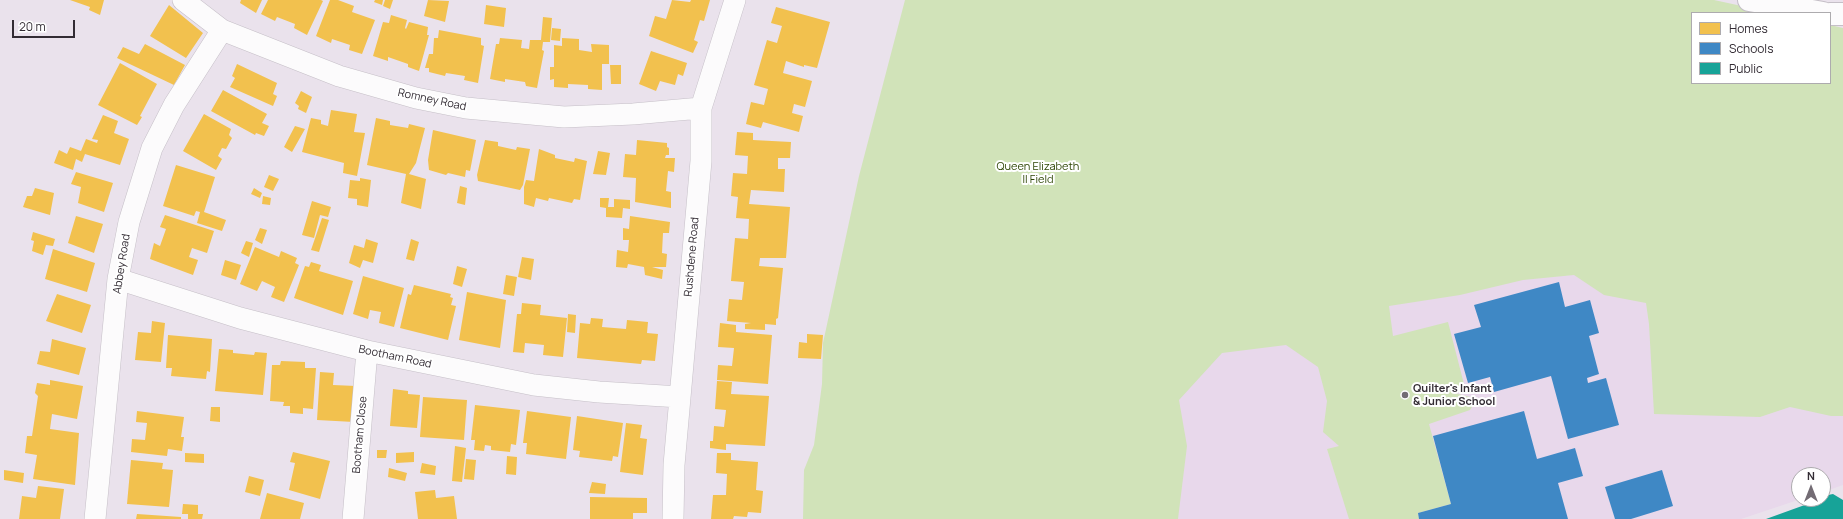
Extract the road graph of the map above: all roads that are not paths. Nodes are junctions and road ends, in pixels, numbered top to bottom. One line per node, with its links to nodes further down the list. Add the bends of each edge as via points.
1 (183, 0): 7 (street, Romney Road)
2 (735, 0): 8 (street, Rushdene Road)
3 (1750, 0): 4 (main road)
4 (1817, 12)
5 (1831, 14): 6 (main road)
6 (1843, 14)
7 (222, 30): 8 (street, Romney Road, via 339,76 416,98 466,108 564,117); 9 (street, Abbey Road, via 174,105 152,148 129,222)
8 (701, 108): 11 (street, Rushdene Road, via 702,161)
9 (118, 278): 10 (street, Bootham Road, via 240,318); 12 (street, Abbey Road)
10 (367, 352): 11 (street, Bootham Road, via 534,385); 13 (street, Bootham Close)
11 (680, 397): 14 (street, Rushdene Road, via 674,464)
12 (95, 519)
13 (353, 519)
14 (673, 519)

